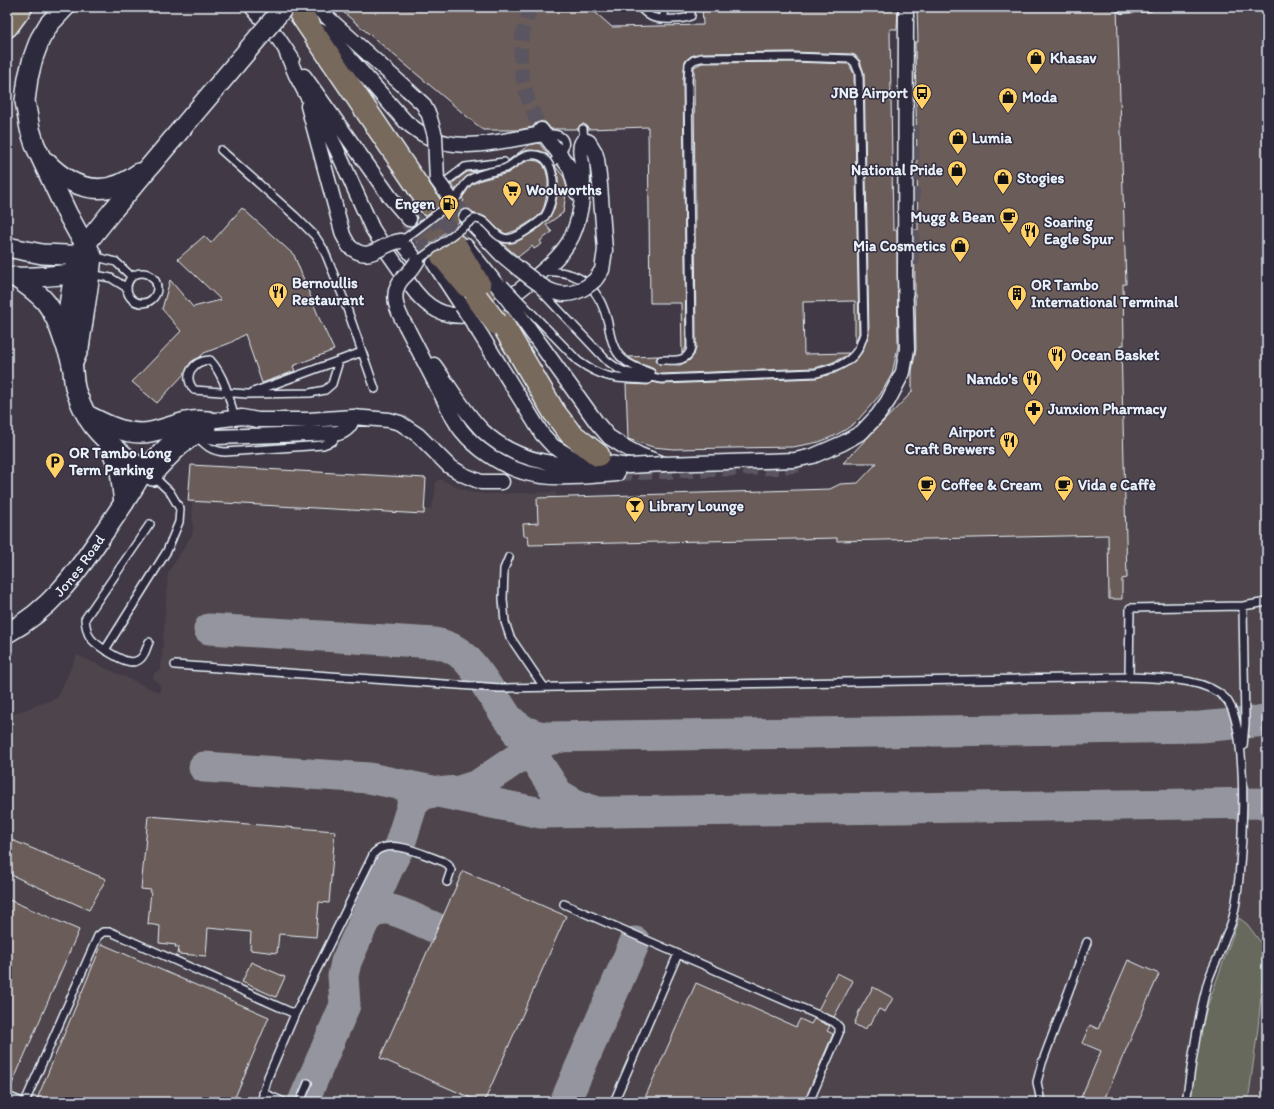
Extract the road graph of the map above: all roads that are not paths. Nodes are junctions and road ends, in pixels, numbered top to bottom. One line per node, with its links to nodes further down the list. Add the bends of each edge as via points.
1 (21, 7): 14 (highway)
2 (65, 7): 18 (street, via 49,24 40,39 28,78 26,110)
3 (252, 7): 15 (street)
4 (284, 7): 20 (street, bridge)
5 (296, 7): 12 (highway)
6 (639, 7): 13 (lane, via 652,17)
7 (691, 7): 13 (lane, via 691,16)
8 (906, 7): 57 (street, via 906,349 903,372 888,401 862,432 813,456 795,460)
9 (1149, 7): 11 (lane)
10 (663, 8): 13 (lane)
11 (1122, 9)
12 (313, 17): 21 (street, bridge, via 379,64 424,104 433,124 436,175); 23 (highway); 26 (street, via 405,121 428,137 452,145 470,145 542,132 557,159 570,168 574,179 578,197)
13 (664, 18)
14 (7, 26)
15 (286, 51): 16 (street); 25 (street)
16 (305, 92): 27 (street, bridge, via 343,235 349,246 357,252 368,254); 33 (street, via 337,150 372,228 416,292 429,305 441,313 454,316 483,311 506,299)
17 (221, 150): 41 (lane, via 315,236 331,266)
18 (40, 157): 20 (street, via 63,178 98,188 124,183); 30 (street, via 78,232)
19 (504, 162): 21 (lane, via 462,168)
20 (153, 163): 30 (street)
21 (440, 186): 22 (street, bridge)
22 (455, 204): 24 (lane, bridge, via 463,186 471,179 482,173 505,168 523,156 536,155 550,166 553,177 550,203 545,216 514,238 505,240 483,221); 27 (lane, bridge)
23 (430, 206)
24 (468, 219): 31 (lane, bridge); 32 (street)
25 (409, 221)
26 (576, 226): 32 (street, bridge, via 582,198 583,134 597,159 605,250 602,270 585,288 576,293 559,294 543,287); 33 (street, via 563,250)
27 (401, 241): 31 (street)
28 (7, 247): 30 (street)
29 (453, 252): 37 (highway); 37 (street)
30 (84, 261): 34 (lane, via 116,262); 35 (street, via 42,277); 36 (lane); 40 (street, via 67,318); 44 (street, via 79,348)
31 (417, 261): 39 (street, bridge, via 396,291 397,308)
32 (519, 269): 46 (lane, bridge, via 606,360 625,372)
33 (541, 272): 45 (lane, via 562,272 584,281 599,297 613,344 623,359 654,375)
34 (129, 274): 36 (lane); 36 (lane, via 144,273 150,276 154,280 156,292 149,302 137,303 131,299)
35 (11, 276): 40 (street, via 42,297 58,321)
36 (126, 288)
37 (484, 293): 38 (highway, bridge); 38 (lane, bridge)
38 (503, 317): 46 (lane, via 597,373 618,379); 56 (highway, via 514,346 554,412 578,441); 57 (street, via 553,362 609,437 640,455); 58 (street, via 515,389 542,434 553,446 573,458)
39 (407, 328): 58 (street, via 473,419 484,431 518,455 562,465); 59 (street, via 461,430 497,461 523,472 562,478)
40 (65, 342): 44 (street)
41 (362, 352): 43 (lane); 47 (lane)
42 (661, 360): 45 (lane, via 680,360 689,356 691,348 689,64 701,58 848,59 855,63 859,73 864,334 858,351 833,369 816,373)
43 (339, 361): 49 (lane); 49 (lane, via 332,384 325,390 310,393)
44 (72, 365): 50 (street, via 77,393)
45 (670, 378): 46 (lane)
46 (662, 379)
47 (375, 389)
48 (228, 393): 48 (lane, via 194,390 188,379 190,371 197,364 210,360); 49 (lane); 51 (lane)
49 (247, 394)
50 (87, 415): 54 (street, via 112,427 132,432 142,433 195,420); 55 (street)
51 (234, 417): 53 (street); 54 (street)
52 (353, 417): 53 (street); 54 (street, via 346,430 338,433 215,437); 61 (street, via 400,423 418,435 449,466 464,476 481,482)
53 (258, 420): 54 (street)
54 (202, 430): 60 (street)
55 (107, 441): 60 (street); 62 (street, via 120,471)
56 (598, 455)
57 (664, 464): 58 (street, bridge)
58 (629, 466)
59 (617, 474)
60 (144, 477): 62 (street, Jones Road); 69 (lane, via 170,492 180,509 179,522 167,551)
61 (502, 482)
62 (124, 503): 67 (street, Jones Road, via 76,574 56,596 21,626)
63 (150, 524): 69 (lane, via 85,619 87,633 92,642)
64 (509, 557): 72 (lane, via 504,569 505,622 510,637)
65 (1267, 602): 66 (lane)
66 (1242, 606): 71 (lane, via 1130,608); 73 (lane, via 1245,723)
67 (7, 633)
68 (149, 642): 69 (lane, via 144,655 136,662 125,662)
69 (104, 650)
70 (175, 665): 72 (lane, via 500,688)
71 (1131, 677): 72 (lane); 73 (lane, via 1200,684 1221,694 1233,712 1238,727)
72 (544, 687)
73 (1242, 762): 90 (lane, via 1242,845 1239,881 1232,921 1206,988)
74 (447, 882): 78 (lane, via 451,870 442,860 395,846 377,851 371,858)
75 (564, 904): 77 (lane)
76 (1087, 942): 89 (lane, via 1042,1063 1037,1082)
77 (678, 954): 87 (lane); 88 (lane, via 834,1022 839,1027 839,1033)
78 (295, 1014): 80 (lane); 83 (lane, via 111,932 103,932 98,936)
79 (308, 1083): 86 (lane)
80 (263, 1093): 84 (lane); 85 (lane)
81 (7, 1096): 82 (lane)
82 (22, 1102)
83 (25, 1102)
84 (261, 1102)
85 (284, 1102)
86 (300, 1102)
87 (614, 1102)
88 (810, 1102)
89 (1041, 1102)
90 (1186, 1102)

